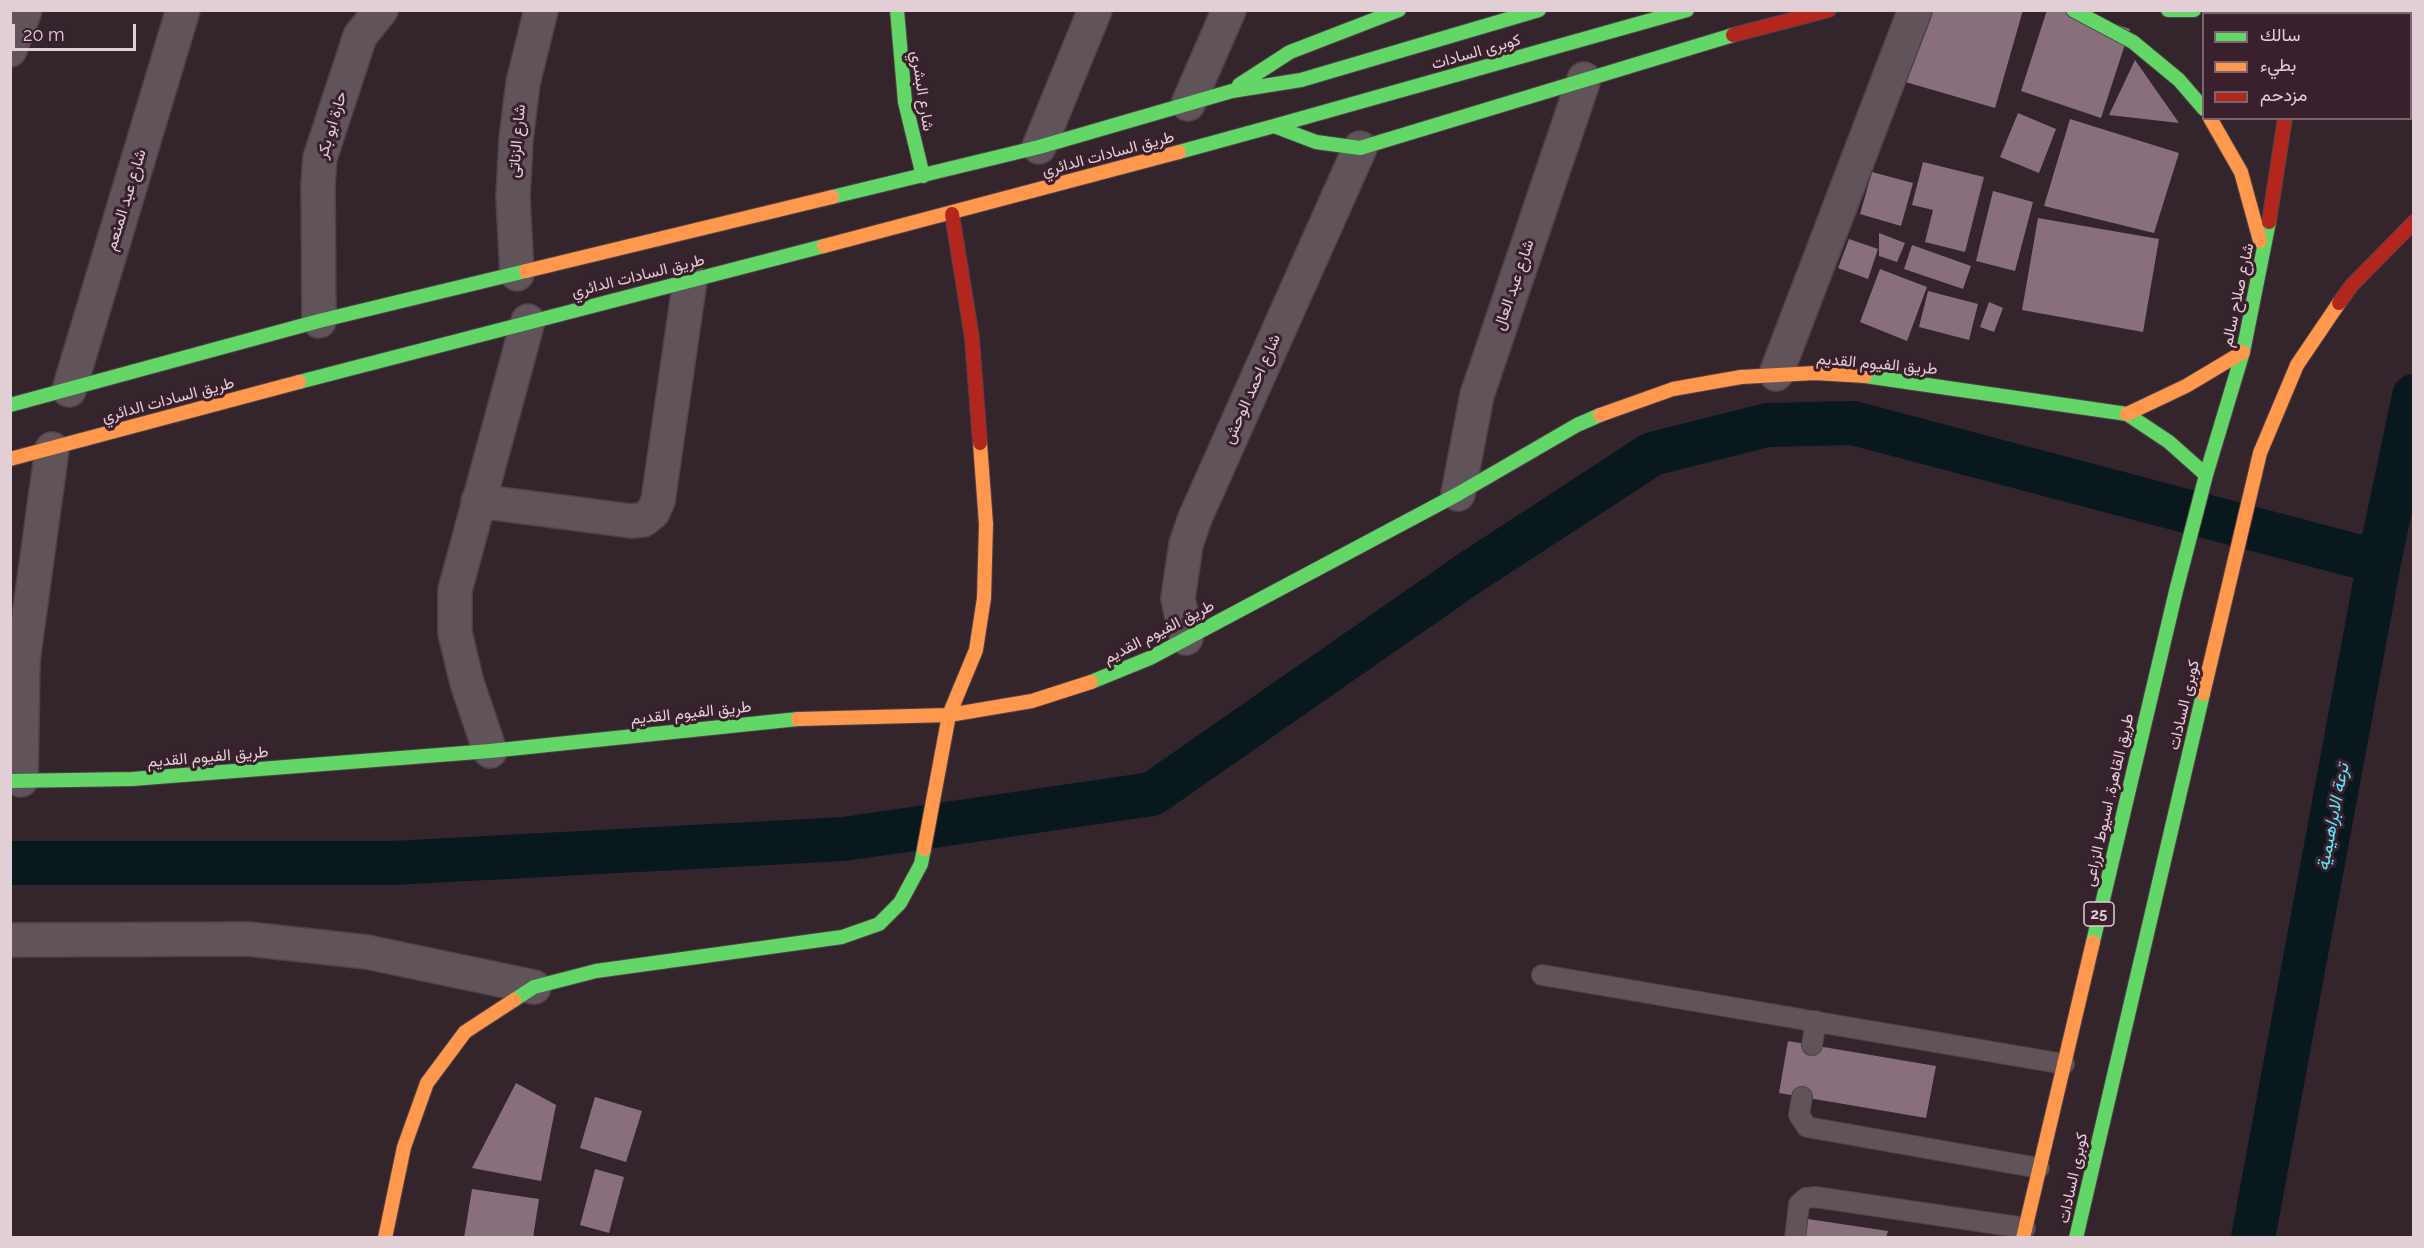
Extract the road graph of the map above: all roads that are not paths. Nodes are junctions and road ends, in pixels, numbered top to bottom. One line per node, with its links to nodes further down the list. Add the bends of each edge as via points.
1 (25, 10): 16 (street)
2 (183, 10): 36 (street, شارع عبد المنعم)
3 (381, 10): 32 (street, حارة ابو بكر, via 360,36 320,158)
4 (541, 10): 30 (street, شارع الزناتى, via 523,83 516,140 513,197)
5 (897, 10): 26 (main road, شارع البشري, via 905,102)
6 (1095, 10): 24 (street)
7 (1228, 10): 19 (street)
8 (1399, 10): 18 (main road, via 1290,52)
9 (1539, 10): 18 (main road, كوبرى السادات, via 1301,80)
10 (1687, 10): 23 (main road, كوبرى السادات)
11 (1829, 10): 17 (main road)
12 (1915, 10): 35 (street)
13 (2073, 10): 20 (main road, via 2149,54)
14 (2168, 10): 15 (main road)
15 (2194, 10)
16 (10, 50)
17 (1584, 79): 25 (main road); 42 (street, شارع عبد العال, via 1477,395)
18 (1232, 91): 19 (main road, طريق السادات الدائري)
19 (1188, 104): 24 (main road, طريق السادات الدائري)
20 (2202, 107)
21 (2211, 120): 29 (main road, via 2241,172 2257,222)
22 (2285, 120): 29 (main road, شارع صلاح سالم)
23 (1274, 126): 25 (main road, via 1316,142); 27 (main road, طريق السادات الدائري)
24 (1040, 147): 26 (main road, طريق السادات الدائري)
25 (1360, 148): 44 (street, شارع احمد الوحش, via 1195,518 1186,544 1178,598)
26 (923, 176): 30 (main road, طريق السادات الدائري)
27 (952, 214): 31 (main road, طريق السادات الدائري); 45 (main road, via 972,338 986,524 984,598 976,650)
28 (2414, 222): 59 (main road, كوبرى السادات, via 2352,285 2323,324 2297,365 2260,453)
29 (2263, 261): 34 (main road, شارع صلاح سالم)
30 (517, 274): 32 (main road, طريق السادات الدائري)
31 (690, 280): 33 (main road, طريق السادات الدائري); 43 (street, via 658,501 653,512 643,520 631,521)
32 (319, 321): 36 (main road, طريق السادات الدائري)
33 (528, 321): 39 (main road, طريق السادات الدائري); 43 (street)
34 (2243, 352): 38 (main road, via 2186,387); 41 (main road, شارع صلاح سالم)
35 (1776, 374): 38 (main road, طريق الفيوم القديم, via 1894,379); 42 (main road, طريق الفيوم القديم, via 1707,382 1641,399 1577,425)
36 (69, 390): 37 (main road, طريق السادات الدائري)
37 (10, 405)
38 (2127, 414): 41 (main road, طريق الفيوم القديم, via 2169,442)
39 (52, 449): 40 (main road, طريق السادات الدائري); 47 (street, via 26,628)
40 (10, 459)
41 (2205, 475): 53 (main road, طريق القاهرة, اسيوط الزراعى / 25)
42 (1458, 494): 44 (main road, طريق الفيوم القديم)
43 (478, 501): 46 (street, via 454,590 455,633)
44 (1186, 638): 45 (main road, طريق الفيوم القديم, via 1150,658 1072,690 1032,702)
45 (949, 715): 46 (main road, طريق الفيوم القديم, via 769,721); 50 (main road, via 921,864 900,903 879,924 842,936 596,971)
46 (490, 751): 47 (main road, طريق الفيوم القديم, via 132,779)
47 (16, 780)
48 (10, 940): 50 (street, via 248,939 367,952)
49 (1542, 975): 51 (lane)
50 (534, 987): 57 (main road, via 465,1032 427,1083 404,1148)
51 (1816, 1021): 52 (lane); 53 (lane)
52 (1812, 1045)
53 (2064, 1064): 55 (main road, طريق القاهرة, اسيوط الزراعى / 25)
54 (1802, 1096): 55 (lane, via 1799,1115 1807,1127)
55 (2039, 1168): 56 (main road, طريق القاهرة, اسيوط الزراعى / 25)
56 (2024, 1233): 58 (lane, via 1815,1197 1799,1204)
57 (385, 1238)
58 (1795, 1238)
59 (2076, 1238)

